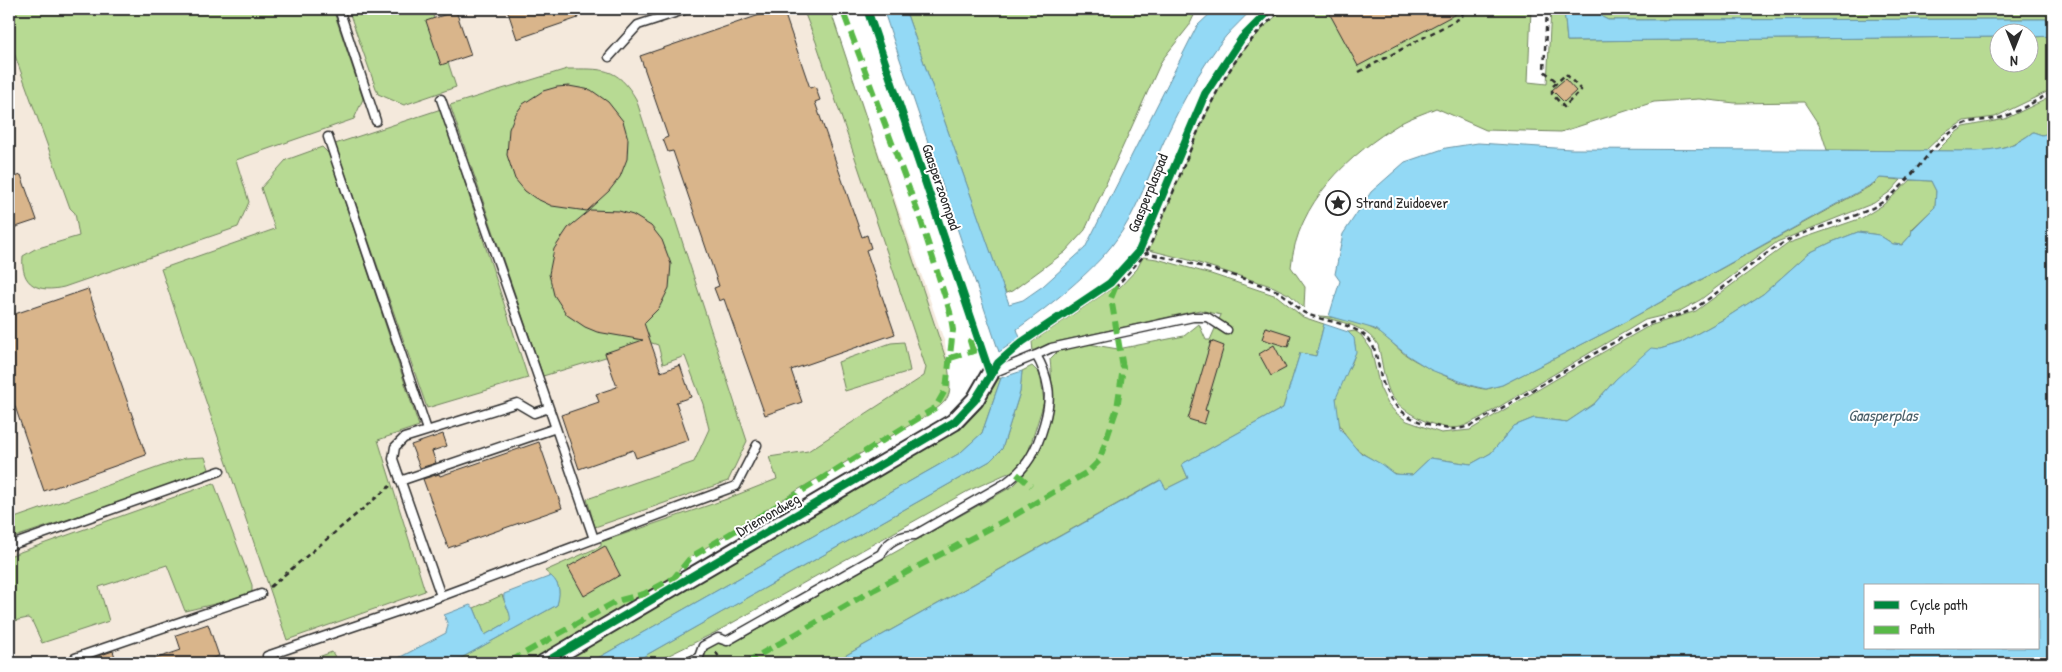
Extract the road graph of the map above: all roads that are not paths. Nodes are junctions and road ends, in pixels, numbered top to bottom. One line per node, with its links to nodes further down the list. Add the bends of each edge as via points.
1 (339, 9): 5 (lane)
2 (688, 9): 3 (lane, via 638,25)
3 (609, 56)
4 (441, 99): 10 (lane)
5 (376, 121)
6 (328, 137): 12 (lane)
7 (1227, 330): 8 (lane, via 1207,317 1193,317 1051,348)
8 (1036, 355): 9 (lane); 23 (lane, via 1044,368 1049,389 1047,411 1030,458 1017,474 915,535 905,535 885,546 881,554 727,641 718,638 702,646 699,657)
9 (990, 374): 22 (street, Driemondweg, via 975,400 954,422)
10 (549, 408): 11 (lane); 12 (lane, via 534,413 517,402)
11 (556, 428): 15 (lane); 16 (lane)
12 (426, 430): 15 (lane, via 404,438 395,446 392,460)
13 (757, 445): 16 (lane, via 736,486)
14 (220, 472): 17 (lane)
15 (400, 481): 19 (lane)
16 (594, 539): 19 (lane)
17 (9, 546)
18 (261, 594): 21 (lane)
19 (441, 596): 20 (lane)
20 (267, 656)
21 (75, 658)
22 (544, 663)
23 (687, 663)

